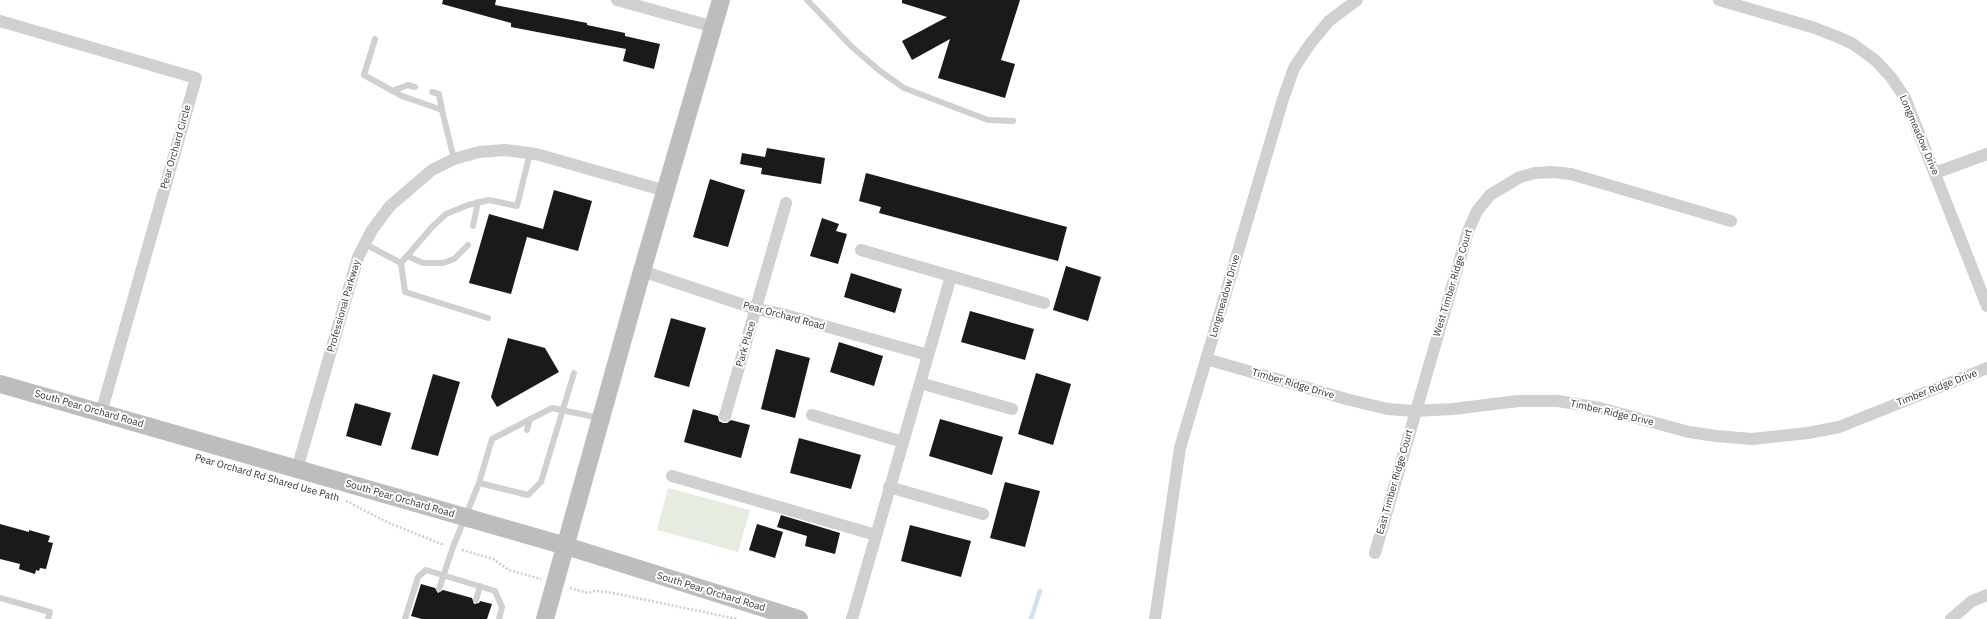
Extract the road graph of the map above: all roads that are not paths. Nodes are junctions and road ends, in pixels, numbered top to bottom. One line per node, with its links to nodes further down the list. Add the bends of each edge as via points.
1 (617, 0): 7 (street)
2 (721, 0): 7 (street)
3 (807, 0): 13 (lane, via 852,47 904,88 988,120)
4 (1357, 0): 35 (street, Longmeadow Drive, via 1329,21 1294,68)
5 (1719, 0): 17 (street, Longmeadow Drive, via 1812,27 1853,44 1875,60 1891,76 1905,98)
6 (0, 21): 43 (street, Pear Orchard Circle, via 196,78)
7 (714, 27): 18 (street)
8 (375, 39): 10 (lane, via 364,75)
9 (415, 87): 10 (lane, via 408,85)
10 (392, 91): 12 (lane)
11 (432, 92): 12 (lane, via 439,94)
12 (442, 110): 16 (lane)
13 (1013, 121)
14 (530, 153): 16 (street, Professional Parkway, via 505,150 479,152); 18 (street, Professional Parkway); 19 (lane, via 517,206 489,200)
15 (1987, 154): 17 (street)
16 (454, 159): 23 (street, Professional Parkway, via 432,170 390,206)
17 (1935, 173): 31 (street, Longmeadow Drive)
18 (666, 191): 28 (street)
19 (478, 202): 22 (lane); 26 (lane, via 446,214)
20 (786, 203): 32 (street, Park Place)
21 (1731, 221): 42 (street, West Timber Ridge Court, via 1571,174 1535,173 1520,177 1504,186 1490,195 1468,231)
22 (473, 226)
23 (365, 244): 27 (lane); 50 (street, Professional Parkway, via 358,256)
24 (468, 245): 26 (lane, via 454,259 443,263 423,263)
25 (861, 250): 29 (street)
26 (408, 256): 27 (lane)
27 (401, 263): 33 (lane, via 405,292)
28 (642, 271): 32 (street, Pear Orchard Road); 46 (street)
29 (952, 276): 30 (street); 34 (street)
30 (1044, 303)
31 (1987, 306)
32 (756, 309): 34 (street, Pear Orchard Road); 45 (street, Park Place)
33 (488, 318)
34 (928, 355): 38 (street)
35 (1206, 359): 42 (street, Timber Ridge Drive, via 1350,400 1388,409); 73 (street, Longmeadow Drive, via 1180,448)
36 (1987, 368): 42 (street, Timber Ridge Drive, via 1839,426 1808,433 1752,439 1689,432 1600,408 1558,401 1518,401)
37 (574, 373): 41 (lane)
38 (920, 382): 40 (street); 49 (street)
39 (0, 384): 43 (street, South Pear Orchard Road)
40 (1012, 409)
41 (563, 410): 46 (lane); 47 (lane, via 552,408); 55 (lane, via 541,482 528,495)
42 (1414, 411): 60 (street, East Timber Ridge Court)
43 (101, 413): 50 (street, South Pear Orchard Road)
44 (812, 415): 49 (street)
45 (725, 416)
46 (602, 418): 59 (street)
47 (530, 419): 48 (lane); 52 (lane, via 492,439)
48 (527, 430)
49 (903, 442): 54 (street)
50 (297, 469): 57 (street, South Pear Orchard Road)
51 (672, 476): 58 (street)
52 (479, 483): 55 (lane); 57 (lane)
53 (511, 483): 55 (lane)
54 (889, 487): 56 (street); 58 (street)
55 (509, 491)
56 (983, 514)
57 (465, 518): 59 (street, South Pear Orchard Road); 61 (lane)
58 (876, 534): 72 (street)
59 (566, 546): 70 (street); 71 (street, South Pear Orchard Road)
60 (1375, 554)
61 (443, 576): 62 (lane); 63 (lane); 68 (lane, via 426,570 418,577)
62 (480, 586): 66 (lane); 69 (lane, via 495,591 502,607)
63 (439, 589)
64 (1987, 595): 74 (street, via 1972,601)
65 (0, 598): 67 (lane, via 50,612)
66 (476, 600)
67 (48, 619)
68 (406, 619)
69 (499, 619)
70 (546, 619)
71 (799, 619)
72 (852, 619)
73 (1155, 619)
74 (1951, 619)

